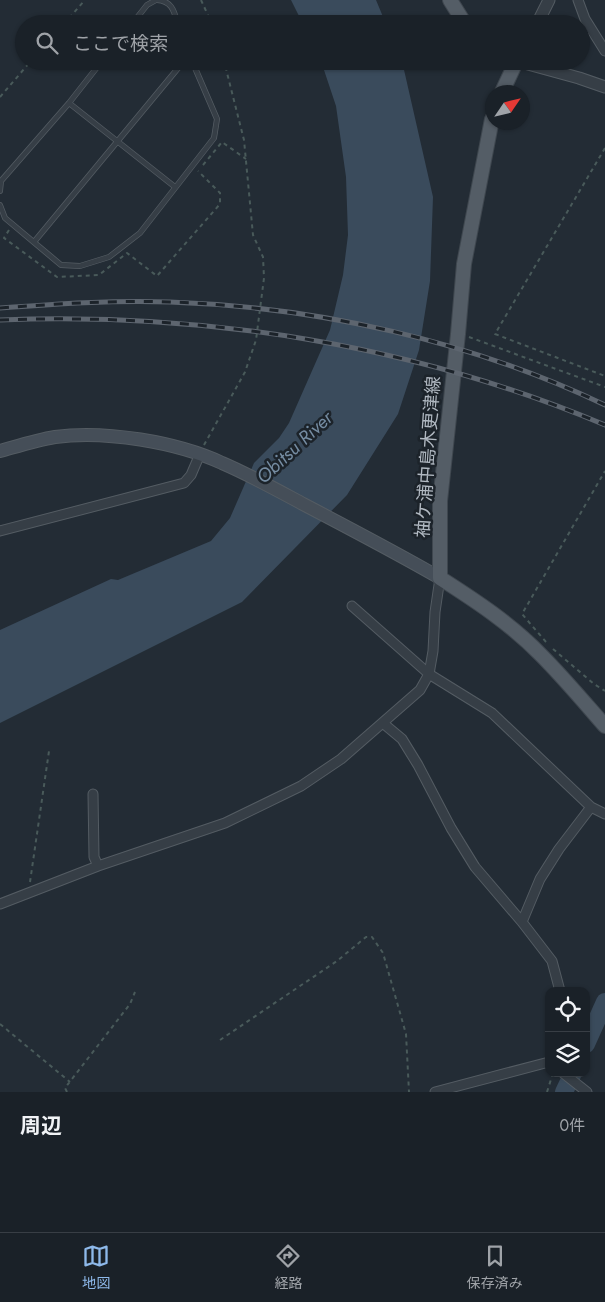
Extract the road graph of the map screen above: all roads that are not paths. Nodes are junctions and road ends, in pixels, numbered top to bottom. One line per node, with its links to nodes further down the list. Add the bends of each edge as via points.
1 (157, 0): 5 (lane, via 147,5); 6 (lane, via 172,6)
2 (450, 0): 7 (main road)
3 (549, 0): 8 (street)
4 (578, 0): 9 (street)
5 (139, 15)
6 (175, 15)
7 (459, 15)
8 (542, 15)
9 (584, 15)
10 (590, 27): 11 (street)
11 (605, 51)
12 (95, 70): 19 (lane)
13 (177, 70): 21 (lane)
14 (196, 70): 22 (lane, via 218,119 214,138)
15 (512, 70): 17 (main road)
16 (548, 70): 18 (street)
17 (505, 85)
18 (605, 87)
19 (69, 103): 21 (lane); 23 (lane, via 1,181)
20 (490, 130): 29 (main road, 袖ケ浦中島木更津線, via 464,264 440,501)
21 (118, 142): 22 (lane); 25 (lane)
22 (175, 187): 25 (lane, via 140,233 109,257 80,266 61,265)
23 (0, 191)
24 (0, 205): 25 (lane, via 5,218)
25 (34, 242)
26 (0, 451): 27 (main road, via 55,437 114,436)
27 (200, 454): 28 (street, via 184,483); 29 (main road, via 241,472)
28 (0, 531)
29 (440, 578): 31 (street); 33 (main road, via 482,605 541,655)
30 (352, 606): 31 (street)
31 (429, 674): 32 (street, via 420,690); 35 (street, via 492,713)
32 (384, 724): 37 (street, via 341,759 300,786 225,823); 39 (street, via 402,739 476,867)
33 (605, 726)
34 (93, 794): 37 (street, via 94,856)
35 (592, 808): 36 (street); 39 (street, via 540,879)
36 (605, 814)
37 (98, 866): 38 (street)
38 (0, 904)
39 (522, 922): 40 (street, via 552,961)
40 (559, 987)
41 (545, 1063): 43 (street)
42 (568, 1077): 44 (street)
43 (435, 1092)
44 (588, 1092)

